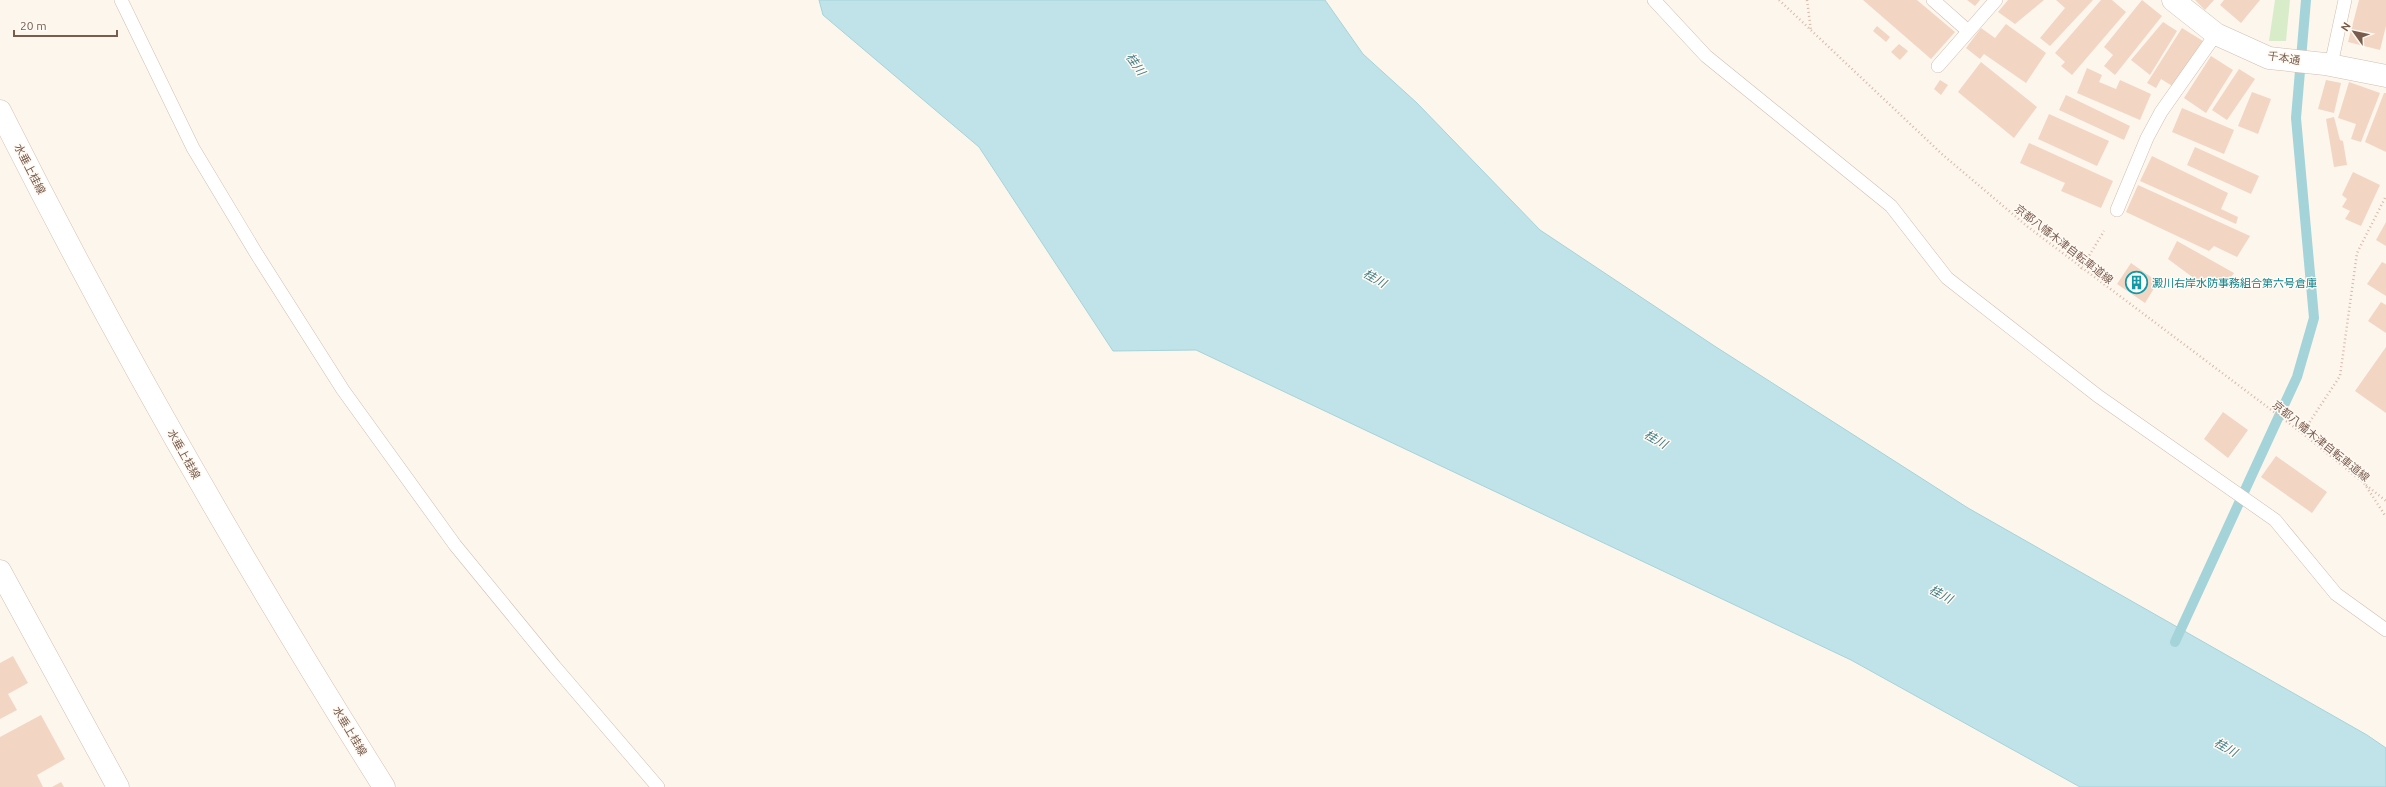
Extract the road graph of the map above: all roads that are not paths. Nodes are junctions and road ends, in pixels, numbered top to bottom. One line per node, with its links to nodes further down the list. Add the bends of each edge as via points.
1 (121, 0): 18 (lane, via 193,148 343,390 455,545)
2 (1654, 0): 15 (lane, via 1706,56 1891,206 1947,278 2098,396 2275,520 2336,594)
3 (1933, 0): 7 (lane)
4 (1996, 0): 7 (lane)
5 (2173, 0): 8 (main road, 千本通)
6 (2345, 0): 9 (lane)
7 (1968, 31): 10 (lane)
8 (2216, 34): 9 (main road, 千本通, via 2269,58); 13 (lane, via 2161,112 2147,138)
9 (2328, 64): 11 (main road, 千本通)
10 (1938, 66)
11 (2386, 76)
12 (0, 111): 17 (main road, 水垂上桂線, via 192,469)
13 (2117, 210)
14 (0, 570): 16 (main road)
15 (2386, 630)
16 (118, 787)
17 (383, 787)
18 (658, 787)

